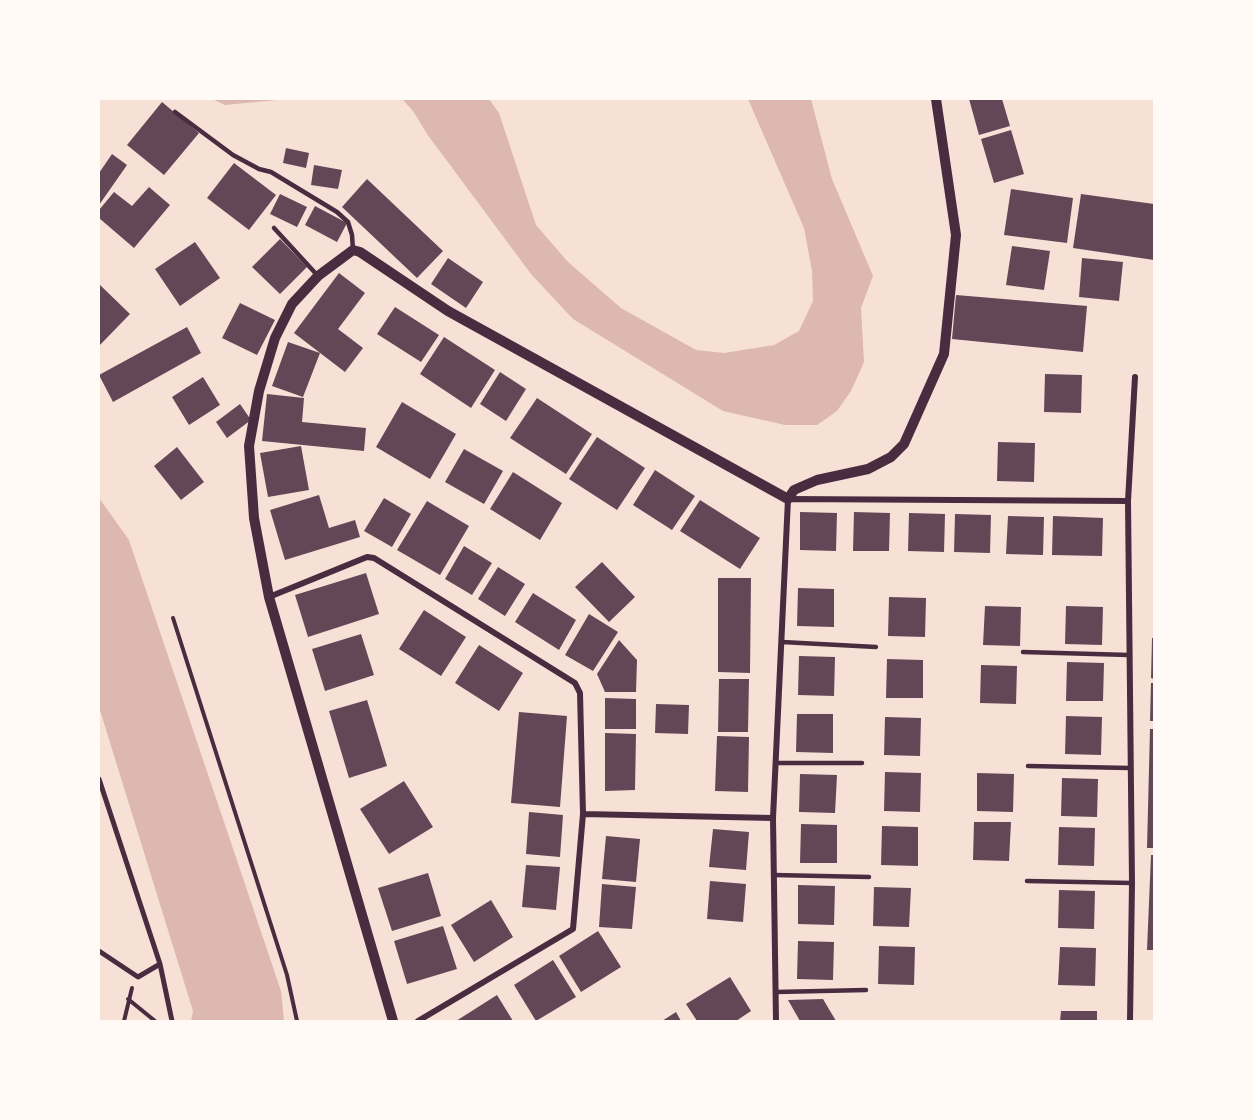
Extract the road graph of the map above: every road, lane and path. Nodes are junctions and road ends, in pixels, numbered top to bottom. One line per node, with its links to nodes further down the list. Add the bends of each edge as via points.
1 (936, 99): 7 (street, via 956,235 944,354 904,444 891,457 868,469 794,489)
2 (175, 112): 4 (lane, via 233,155 271,172 337,212 348,222)
3 (274, 228): 5 (lane)
4 (353, 250): 5 (street); 7 (street, via 448,311)
5 (318, 276): 9 (street, via 292,304 275,338 259,391 249,446 254,518)
6 (1135, 377): 8 (street)
7 (788, 499): 8 (street); 11 (street)
8 (1128, 501): 14 (street)
9 (269, 597): 20 (street, via 367,557 374,558 575,683 580,693); 36 (street)
10 (172, 618): 35 (path, via 287,975)
11 (782, 642): 12 (lane); 16 (street)
12 (876, 647)
13 (1023, 652): 14 (lane)
14 (1129, 655): 18 (street)
15 (862, 762): 16 (lane)
16 (776, 763): 21 (street)
17 (1028, 766): 18 (lane)
18 (1130, 768): 25 (street)
19 (99, 779): 27 (street)
20 (583, 814): 21 (street); 37 (street, via 573,929)
21 (773, 818): 22 (street)
22 (774, 875): 23 (lane); 30 (street)
23 (869, 876)
24 (1028, 881): 25 (lane)
25 (1132, 882): 39 (street)
26 (99, 951): 28 (street)
27 (160, 964): 28 (street); 34 (street)
28 (138, 977): 31 (path)
29 (866, 990): 30 (lane)
30 (776, 992): 38 (street)
31 (128, 999): 32 (path); 33 (path)
32 (124, 1021)
33 (155, 1021)
34 (172, 1021)
35 (297, 1021)
36 (393, 1021)
37 (418, 1021)
38 (776, 1021)
39 (1130, 1021)

